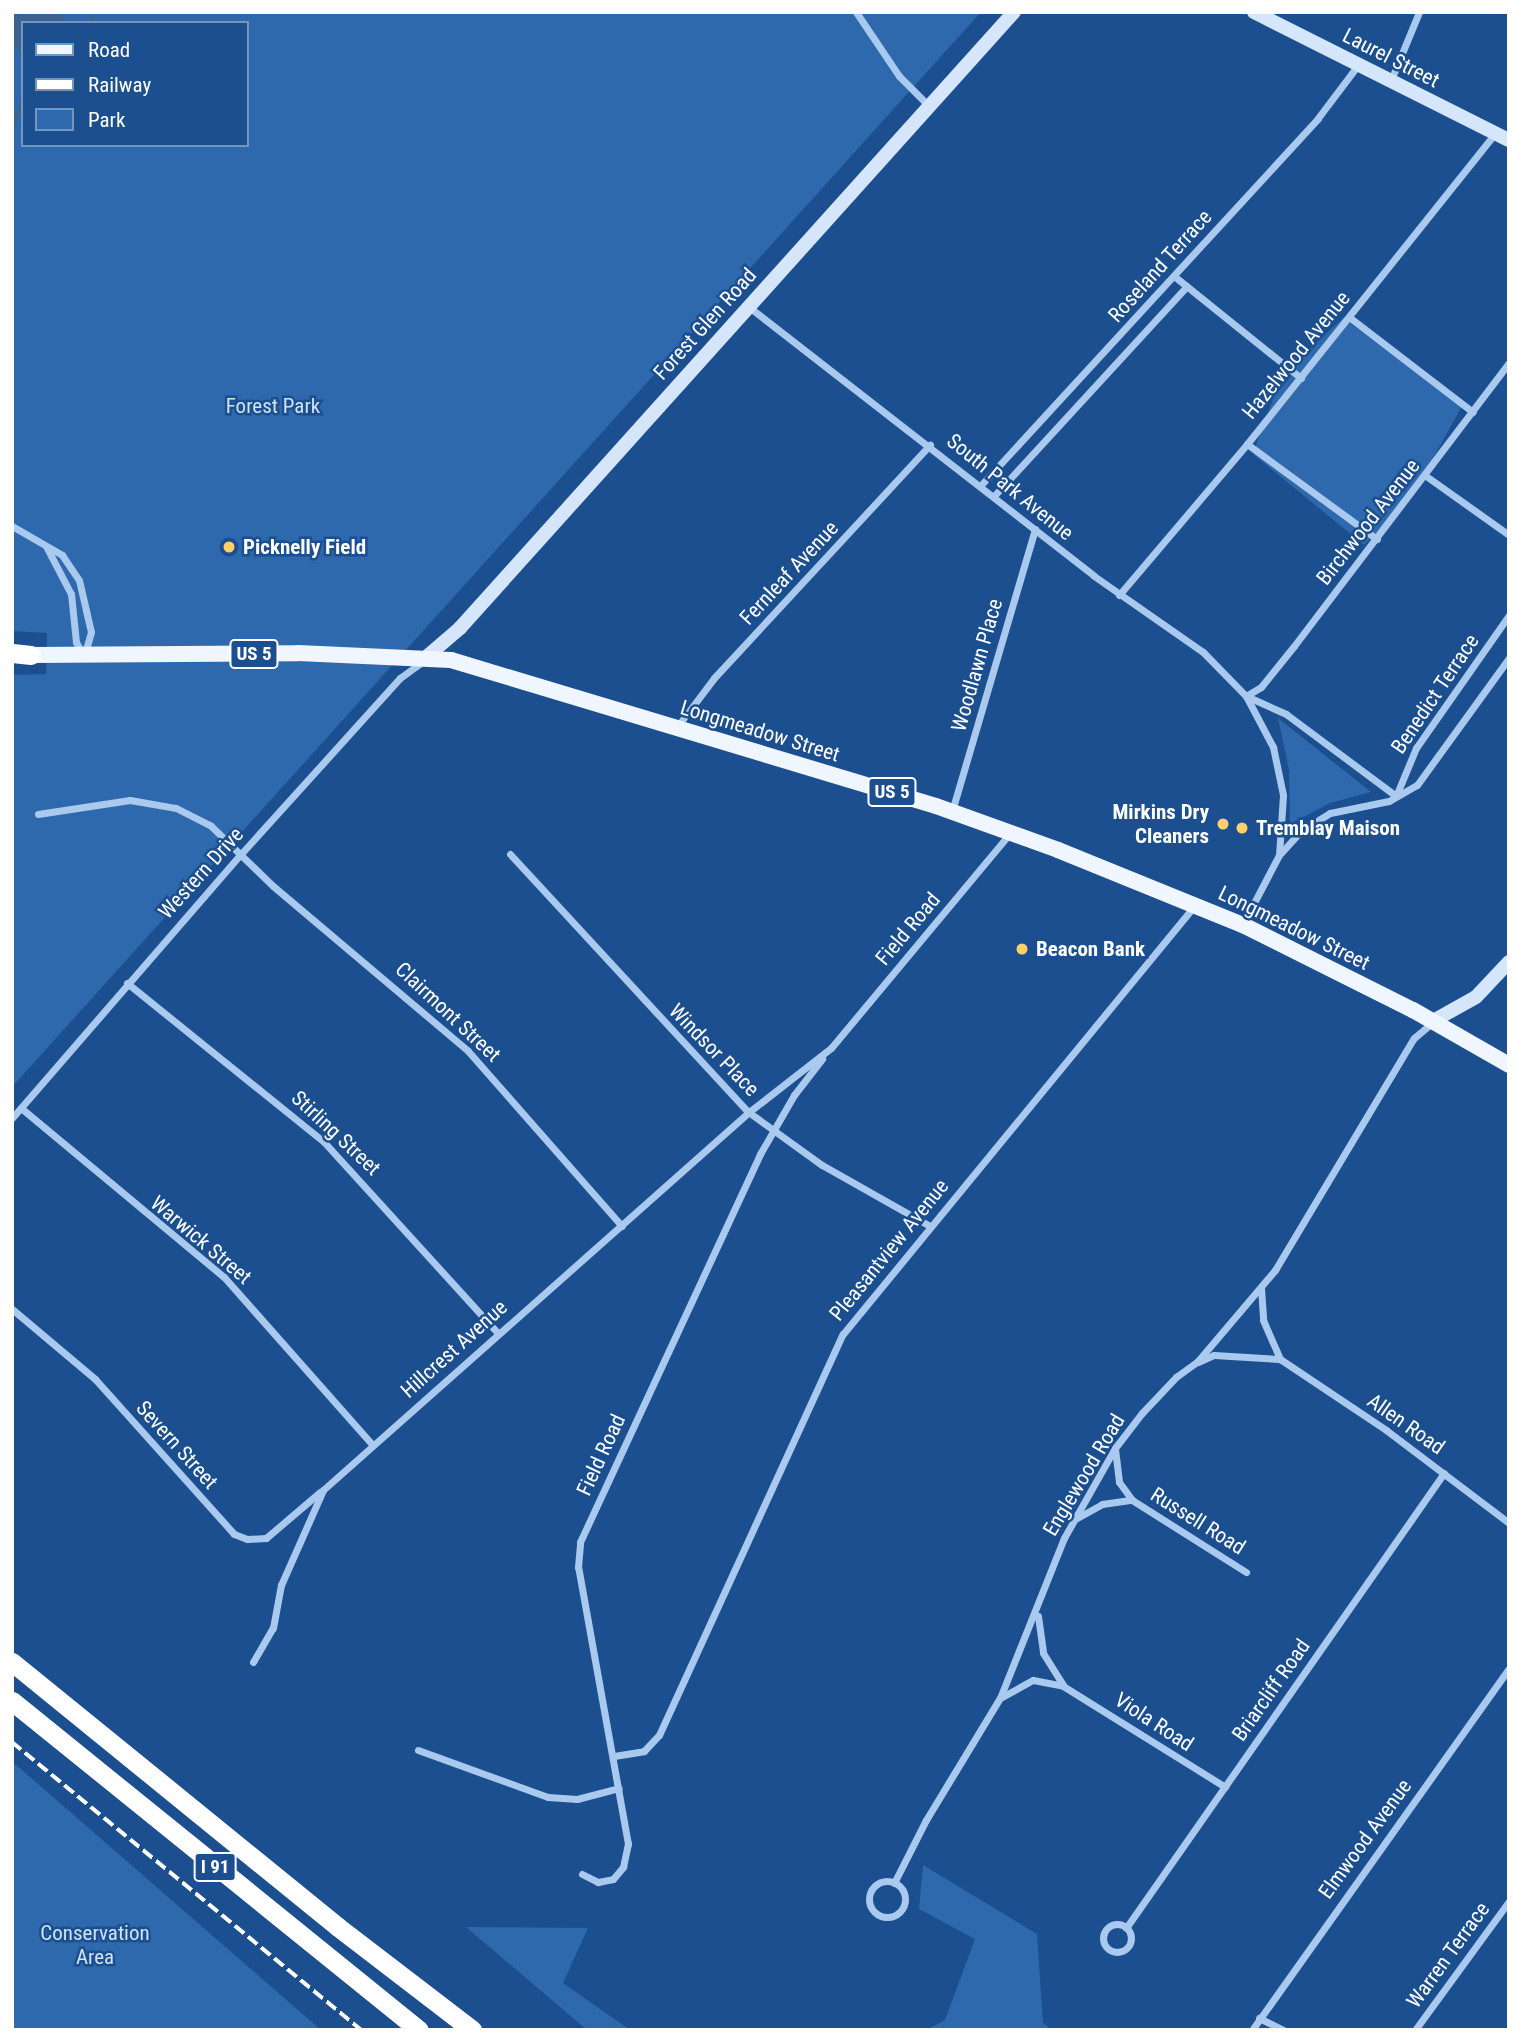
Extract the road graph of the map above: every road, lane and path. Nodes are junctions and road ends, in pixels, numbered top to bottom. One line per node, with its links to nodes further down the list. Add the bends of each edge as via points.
1 (856, 12): 7 (street)
2 (1014, 12): 7 (street, Forest Glen Road)
3 (1254, 12): 5 (street, Laurel Street)
4 (1419, 12): 6 (street)
5 (1358, 65): 6 (street, Laurel Street); 10 (street, Roseland Terrace, via 1318,118)
6 (1390, 81): 8 (street, Laurel Street)
7 (929, 107): 12 (street, Forest Glen Road)
8 (1494, 133): 9 (street, Laurel Street); 13 (street, Hazelwood Avenue)
9 (1509, 140)
10 (1174, 276): 11 (street); 20 (street, Roseland Terrace)
11 (1187, 286): 15 (street); 21 (street)
12 (749, 307): 18 (street, South Park Avenue); 32 (street, Forest Glen Road, via 444,645)
13 (1349, 317): 15 (street, Hazelwood Avenue); 16 (street)
14 (1509, 362): 16 (street, Birchwood Avenue)
15 (1301, 377): 17 (street, Hazelwood Avenue)
16 (1473, 412): 19 (street, Birchwood Avenue)
17 (1247, 444): 25 (street); 27 (street, Hazelwood Avenue)
18 (930, 446): 20 (street, South Park Avenue); 34 (street, Fernleaf Avenue, via 714,678)
19 (1426, 476): 24 (street); 25 (street, Birchwood Avenue)
20 (981, 485): 21 (street, South Park Avenue)
21 (995, 496): 23 (street, South Park Avenue)
22 (12, 526): 26 (street)
23 (1035, 529): 27 (street, South Park Avenue); 36 (street, Woodlawn Place)
24 (1509, 536)
25 (1377, 539): 33 (street, Birchwood Avenue, via 1261,687)
26 (47, 548): 30 (street, via 71,594 76,642); 30 (street, via 62,555 81,586 91,632)
27 (1119, 595): 33 (street, South Park Avenue, via 1203,652)
28 (1509, 615): 35 (street, Benedict Terrace, via 1416,748)
29 (19, 655): 30 (main road, Longmeadow Street / US 5)
30 (84, 656): 32 (main road, Longmeadow Street / US 5, via 298,653)
31 (1509, 658): 35 (street, Benedict Terrace, via 1433,768 1417,785)
32 (424, 660): 34 (main road, Longmeadow Street / US 5, via 451,660); 40 (street, Western Drive, via 400,678)
33 (1246, 696): 35 (street, South Park Avenue, via 1286,714); 41 (street, South Park Avenue, via 1279,763 1283,795)
34 (677, 728): 36 (main road, Longmeadow Street / US 5)
35 (1396, 796): 41 (street, Benedict Terrace, via 1329,813 1301,831)
36 (952, 811): 38 (main road, Longmeadow Street / US 5)
37 (38, 814): 40 (street, Clairmont Street, via 104,801 154,802 195,816)
38 (1010, 832): 42 (main road, Longmeadow Street / US 5); 47 (street, Field Road)
39 (510, 854): 50 (street, Windsor Place)
40 (240, 855): 45 (street, Western Drive); 53 (street, Clairmont Street, via 468,1051)
41 (1279, 855): 43 (street, South Park Avenue)
42 (1195, 904): 43 (main road, Longmeadow Street / US 5); 54 (street, Pleasantview Avenue)
43 (1243, 925): 46 (main road, Longmeadow Street / US 5)
44 (1509, 962): 46 (street, via 1476,997)
45 (127, 983): 49 (street, Western Drive); 57 (street, Stirling Street, via 324,1142)
46 (1433, 1021): 48 (main road, Longmeadow Street / US 5); 55 (street, Englewood Road, via 1421,1028)
47 (831, 1048): 50 (street, Field Road); 52 (street, Field Road, via 794,1095)
48 (1509, 1065)
49 (21, 1108): 51 (street, Western Drive); 60 (street, Warwick Street, via 224,1278)
50 (749, 1112): 52 (street, Windsor Place); 53 (street, Hillcrest Avenue)
51 (12, 1118)
52 (774, 1131): 54 (street, Windsor Place, via 822,1165); 76 (street, Field Road, via 580,1542 578,1567)
53 (622, 1226): 57 (street, Hillcrest Avenue)
54 (930, 1226): 76 (street, Pleasantview Avenue, via 833,1350 659,1735 644,1751)
55 (1261, 1288): 58 (street, via 1263,1320); 59 (street, Englewood Road)
56 (12, 1309): 63 (street, Severn Street, via 95,1379 237,1536 253,1540 271,1535)
57 (498, 1333): 60 (street, Hillcrest Avenue)
58 (1280, 1359): 59 (street, via 1214,1356); 62 (street, Allen Road)
59 (1197, 1362): 61 (street, Englewood Road, via 1163,1388)
60 (372, 1444): 63 (street, Hillcrest Avenue)
61 (1115, 1448): 64 (street, Russell Road, via 1117,1476); 65 (street, Englewood Road)
62 (1444, 1473): 66 (street, Allen Road); 77 (street, Briarcliff Road)
63 (323, 1490): 70 (street, Hillcrest Avenue, via 281,1585 273,1628)
64 (1132, 1500): 65 (street, Russell Road, via 1102,1504); 67 (street, Russell Road)
65 (1074, 1520): 68 (street, Englewood Road)
66 (1509, 1523)
67 (1247, 1572)
68 (1038, 1608): 72 (street, Viola Road, via 1043,1653); 73 (street, Englewood Road)
69 (12, 1662): 85 (highway, I 91, via 328,1920)
70 (253, 1662)
71 (1509, 1669): 83 (street, Elmwood Avenue)
72 (1063, 1686): 73 (street, Viola Road, via 1033,1679); 77 (street, Viola Road)
73 (1000, 1698): 80 (street, Englewood Road, via 926,1820)
74 (12, 1701): 84 (highway, I 91)
75 (418, 1750): 78 (street, via 548,1797 577,1799)
76 (614, 1756): 78 (street, Field Road)
77 (1225, 1787): 82 (street, Briarcliff Road)
78 (619, 1788): 79 (street, Field Road, via 628,1844 620,1872 606,1882)
79 (582, 1874)
80 (894, 1883): 80 (street, Englewood Road, via 882,1882 870,1892 869,1904 879,1916 891,1917 903,1907 904,1895)
81 (1509, 1901): 88 (street, Warren Terrace)
82 (1126, 1928)
83 (1259, 2018): 86 (street, Elmwood Avenue); 87 (street)
84 (419, 2030)
85 (472, 2030)
86 (1252, 2030)
87 (1284, 2030)
88 (1415, 2030)

